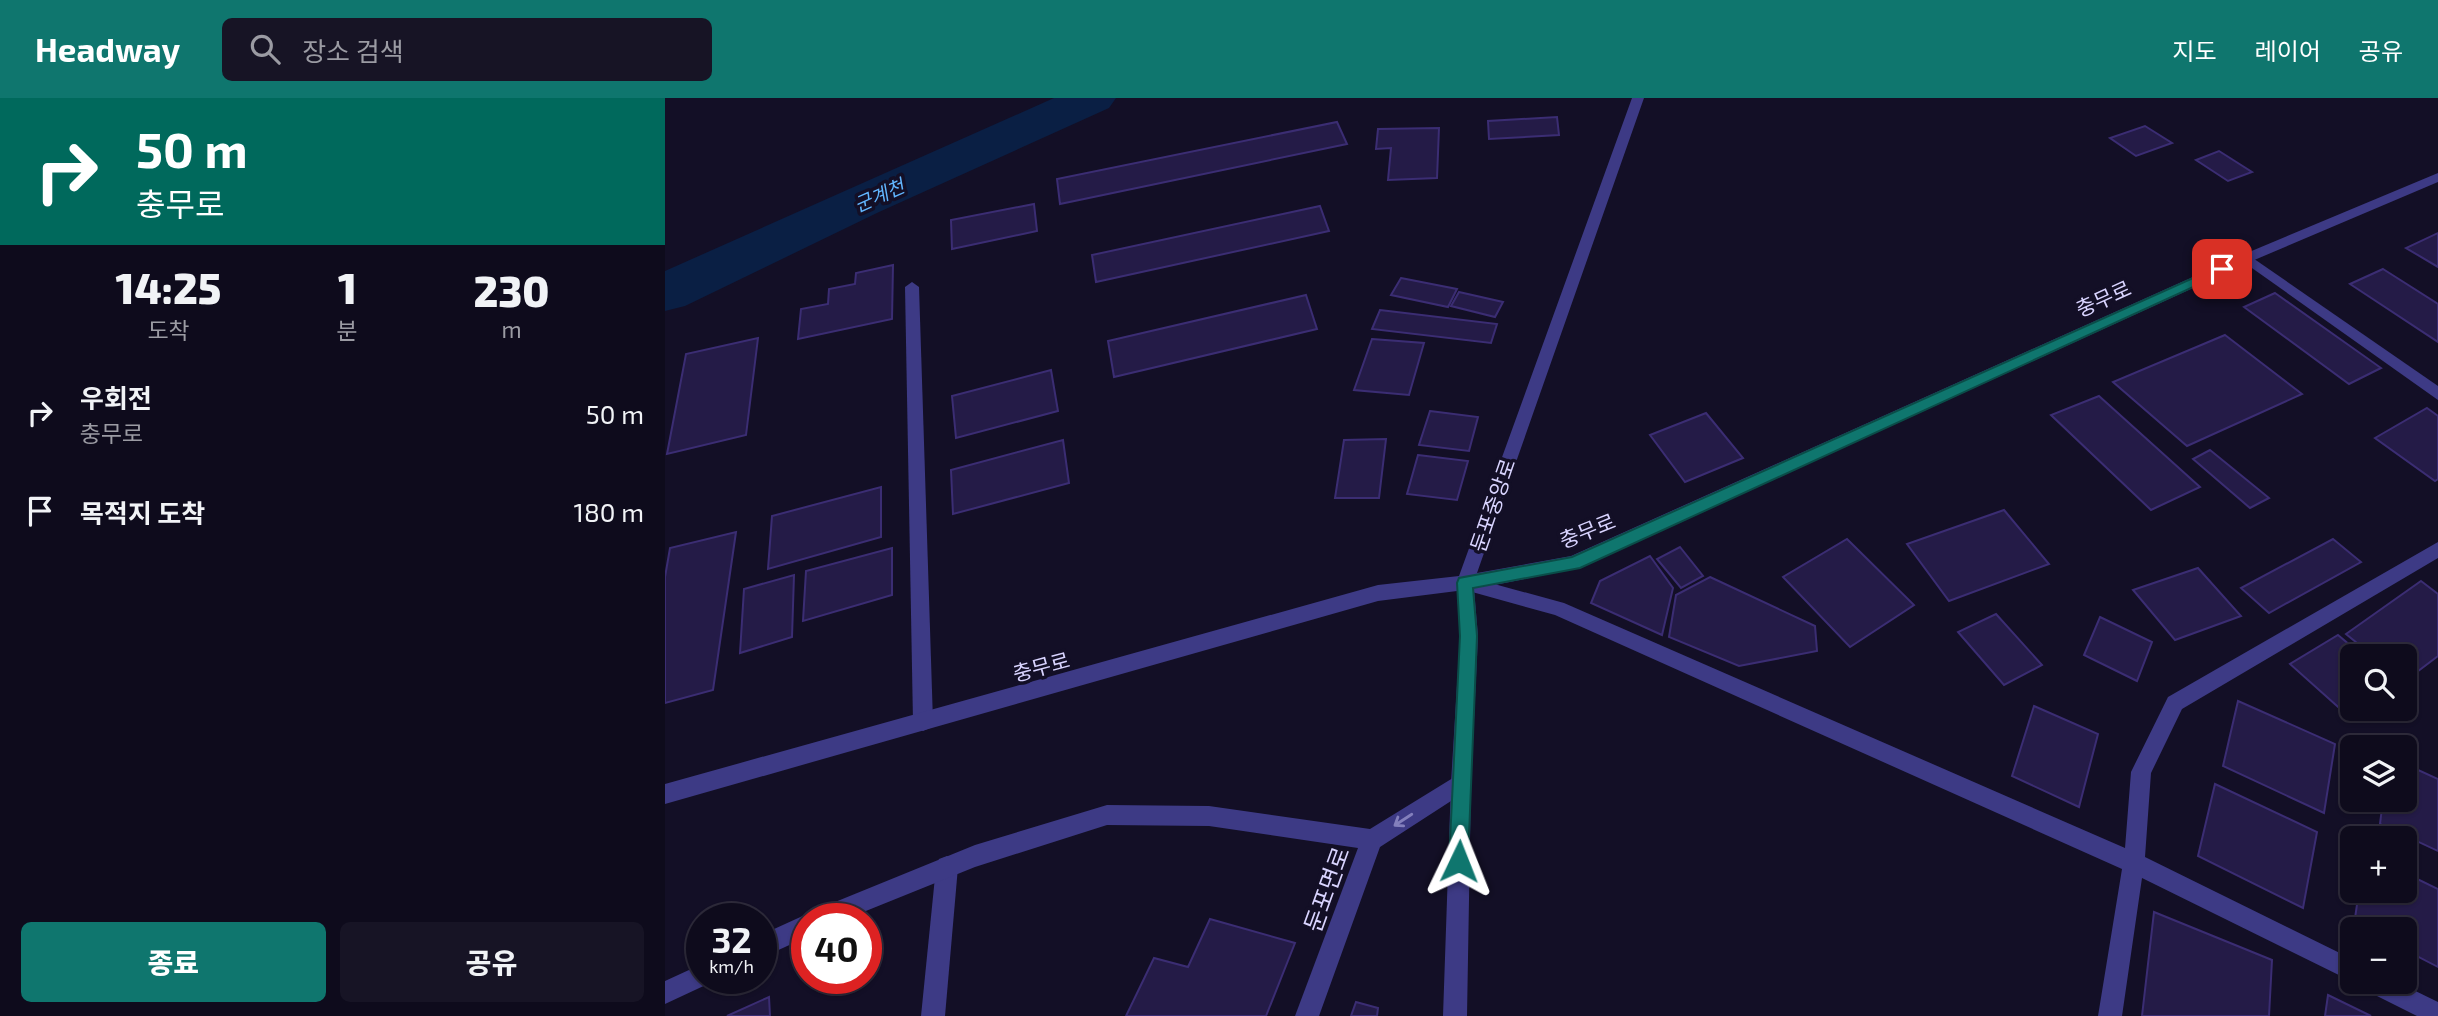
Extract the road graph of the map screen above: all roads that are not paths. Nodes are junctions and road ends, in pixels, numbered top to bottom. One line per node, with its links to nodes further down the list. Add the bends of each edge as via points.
1 (1638, 98): 7 (street, 둔포중앙로)
2 (2438, 177): 3 (street, 충무로)
3 (2246, 258): 5 (street); 7 (street, 충무로, via 1574,563)
4 (912, 287): 8 (street)
5 (2438, 394)
6 (2438, 549): 12 (street, via 2175,703 2141,772)
7 (1465, 583): 8 (street, 충무로, via 1378,593); 9 (street, 둔포중앙로, via 1469,636); 12 (street, via 1558,608)
8 (923, 722): 10 (street, 충무로)
9 (1461, 783): 11 (street, 둔포면로, one-way to 11); 22 (street, 둔포중앙로)
10 (665, 794)
11 (1372, 840): 13 (street, via 1209,816 1107,815); 21 (street, 둔포면로)
12 (2134, 863): 15 (street); 23 (street)
13 (947, 867): 14 (street); 20 (street)
14 (853, 903)
15 (2340, 965)
16 (686, 983): 17 (street)
17 (665, 993)
18 (2397, 994): 19 (street)
19 (2438, 1014)
20 (933, 1016)
21 (1307, 1016)
22 (1455, 1016)
23 (2110, 1016)

